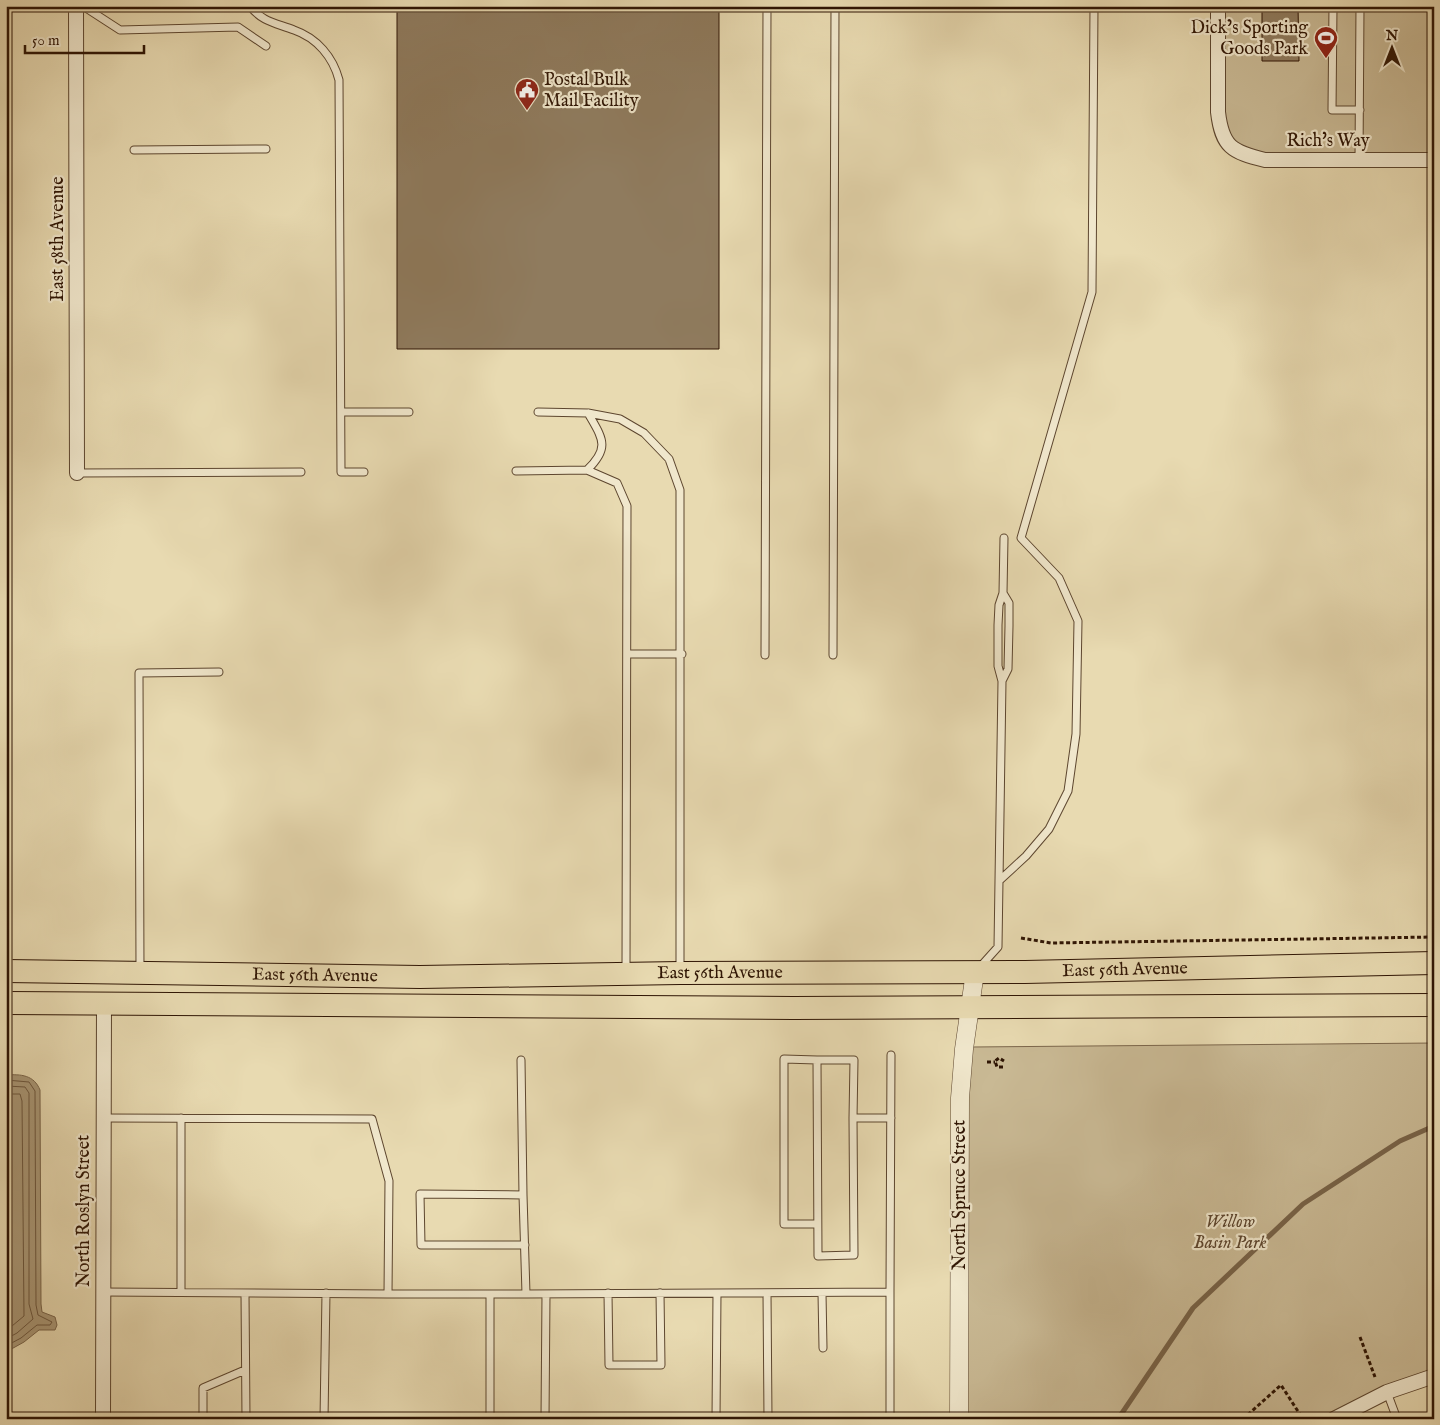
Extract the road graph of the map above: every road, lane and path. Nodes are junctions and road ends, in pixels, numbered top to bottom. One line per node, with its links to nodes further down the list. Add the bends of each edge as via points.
1 (76, 6): 24 (street, East 58th Avenue)
2 (82, 6): 10 (lane, via 120,30 238,27)
3 (250, 6): 16 (lane, via 268,22 295,30 315,42 330,57 339,80)
4 (767, 6): 29 (lane)
5 (835, 6): 30 (lane)
6 (1094, 6): 33 (lane, via 1092,292 1021,538 1059,578 1078,621 1076,734 1068,791 1049,829)
7 (1218, 6): 14 (street, Rich's Way, via 1218,112 1227,144 1241,154 1265,160)
8 (1333, 6): 11 (lane, via 1332,110)
9 (1360, 6): 11 (lane)
10 (266, 46)
11 (1360, 110): 14 (lane)
12 (266, 149): 13 (lane)
13 (134, 150)
14 (1359, 160): 15 (street, Rich's Way)
15 (1434, 160)
16 (341, 412): 17 (lane); 23 (lane, via 341,472)
17 (409, 412)
18 (538, 412): 19 (lane)
19 (588, 413): 20 (lane, via 602,438 600,458); 28 (lane, via 620,419 644,433 668,459 680,490)
20 (587, 470): 21 (lane); 27 (lane, via 617,483 627,506)
21 (516, 471)
22 (301, 472): 24 (lane)
23 (364, 472)
24 (77, 473)
25 (1004, 538): 26 (lane)
26 (1004, 593): 32 (lane, via 999,604 998,625 998,666); 32 (lane, via 1009,603 1009,635 1008,670)
27 (627, 654): 28 (lane); 41 (lane)
28 (682, 654): 40 (lane)
29 (765, 655)
30 (833, 656)
31 (219, 672): 39 (lane, via 139,673)
32 (1002, 680): 33 (lane)
33 (1000, 880): 38 (lane, via 998,947)
34 (1434, 937): 35 (path, via 1051,943)
35 (1021, 938)
36 (1434, 963): 38 (main road, East 56th Avenue)
37 (6, 970): 39 (main road, East 56th Avenue)
38 (975, 972): 40 (main road, East 56th Avenue); 45 (street, North Spruce Street)
39 (140, 973): 41 (main road, East 56th Avenue, via 420,978)
40 (680, 973): 41 (main road, East 56th Avenue)
41 (626, 974)
42 (6, 1003): 43 (main road, East 56th Avenue)
43 (104, 1003): 45 (main road, East 56th Avenue); 53 (street, North Roslyn Street)
44 (1434, 1005): 45 (main road, East 56th Avenue)
45 (970, 1008): 91 (street, North Spruce Street, via 960,1098)
46 (892, 1055): 56 (lane)
47 (521, 1060): 57 (lane)
48 (817, 1060): 55 (lane, via 854,1060); 58 (lane); 58 (lane, via 784,1059 784,1224)
49 (1004, 1061): 51 (path, via 998,1058)
50 (987, 1062): 51 (path)
51 (995, 1062): 52 (path, via 997,1067)
52 (1003, 1067)
53 (103, 1118): 54 (lane); 60 (street, North Roslyn Street)
54 (181, 1118): 61 (lane); 70 (lane, via 372,1119 389,1181)
55 (853, 1118): 56 (lane); 58 (lane, via 854,1255 818,1256)
56 (891, 1118): 62 (lane)
57 (523, 1195): 59 (lane); 59 (lane, via 420,1194 421,1245)
58 (817, 1224)
59 (525, 1244): 72 (lane)
60 (103, 1292): 61 (lane); 81 (street, North Roslyn Street)
61 (181, 1292): 63 (lane)
62 (890, 1292): 69 (lane); 90 (lane)
63 (245, 1293): 64 (lane); 76 (lane)
64 (326, 1293): 70 (lane); 85 (lane)
65 (608, 1293): 66 (lane); 66 (lane, via 608,1365 661,1365); 73 (lane)
66 (660, 1293): 67 (lane)
67 (717, 1293): 68 (lane); 88 (lane)
68 (768, 1293): 69 (lane); 89 (lane)
69 (822, 1293): 75 (lane)
70 (388, 1294): 71 (lane)
71 (490, 1294): 72 (lane); 86 (lane)
72 (526, 1294): 73 (lane)
73 (546, 1294): 87 (lane)
74 (1360, 1338): 77 (path)
75 (823, 1348)
76 (245, 1370): 83 (lane, via 203,1388); 84 (lane)
77 (1375, 1376)
78 (1434, 1376): 79 (street)
79 (1387, 1392): 93 (street); 94 (lane)
80 (1301, 1416): 92 (path, via 1280,1386)
81 (103, 1419)
82 (188, 1419): 83 (lane)
83 (203, 1419)
84 (246, 1419)
85 (324, 1419)
86 (490, 1419)
87 (545, 1419)
88 (716, 1419)
89 (768, 1419)
90 (890, 1419)
91 (960, 1419)
92 (1243, 1419)
93 (1334, 1419)
94 (1397, 1419)

